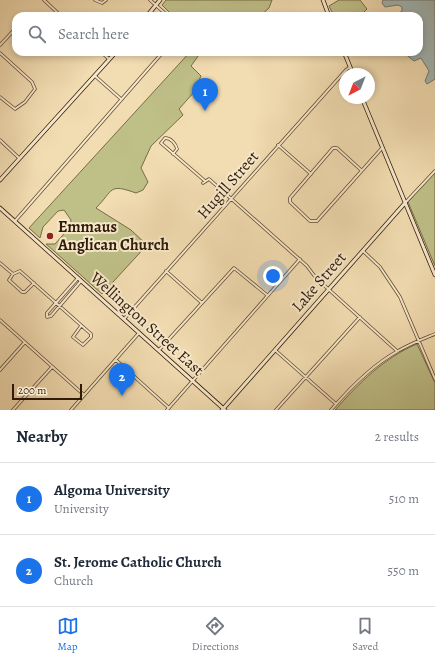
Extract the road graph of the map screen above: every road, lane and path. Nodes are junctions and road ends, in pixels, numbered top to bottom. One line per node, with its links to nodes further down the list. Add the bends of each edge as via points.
1 (44, 0): 8 (street)
2 (94, 0): 3 (street, via 102,3)
3 (106, 0)
4 (150, 0): 7 (street)
5 (160, 0): 7 (main road)
6 (323, 0): 11 (main road)
7 (156, 6): 9 (main road); 10 (street)
8 (57, 12)
9 (151, 12)
10 (163, 12)
11 (328, 12)
12 (12, 32): 13 (street)
13 (0, 45)
14 (0, 53): 22 (street, via 32,82 35,90 15,109)
15 (106, 56): 19 (street)
16 (113, 56): 19 (main road)
17 (159, 56): 23 (street)
18 (346, 56): 20 (main road)
19 (110, 60): 21 (main road)
20 (350, 67): 26 (street, Hugill Street)
21 (94, 75): 23 (street); 29 (main road)
22 (0, 97)
23 (121, 99): 37 (street)
24 (364, 104): 27 (main road)
25 (0, 140): 29 (street)
26 (278, 145): 32 (street); 34 (street, Hugill Street)
27 (382, 148): 30 (street); 35 (main road)
28 (173, 154): 28 (street, via 161,143 165,138 170,139 176,146); 34 (street, via 204,182 209,179)
29 (19, 158): 33 (main road)
30 (361, 170): 32 (street, via 333,148); 32 (street, via 314,222 290,202 290,198)
31 (435, 171): 35 (street, Lake Street)
32 (311, 174)
33 (0, 180)
34 (231, 199): 39 (street); 41 (street, Hugill Street)
35 (405, 203): 38 (main road, Lake Street); 43 (main road)
36 (0, 208): 37 (main road, Wellington Street East)
37 (14, 221): 44 (main road, Wellington Street East)
38 (363, 251): 47 (main road, Lake Street); 58 (street, via 380,267 400,298)
39 (300, 259): 47 (street); 48 (street)
40 (0, 263): 42 (street)
41 (166, 271): 50 (street); 53 (street, Hugill Street)
42 (13, 274): 46 (street, via 20,271); 46 (street, via 9,280 22,292)
43 (435, 275)
44 (78, 278): 45 (main road, Wellington Street East); 49 (street)
45 (82, 281): 51 (street); 53 (main road, Wellington Street East)
46 (34, 283): 49 (street)
47 (329, 290): 52 (street); 60 (main road, Lake Street)
48 (267, 295): 50 (street, via 236,268); 68 (street)
49 (55, 302): 51 (street); 51 (street, via 47,317 49,318)
50 (202, 303): 61 (street)
51 (60, 306): 55 (street)
52 (360, 317): 62 (street); 66 (street)
53 (124, 319): 56 (main road, Wellington Street East)
54 (0, 320): 59 (street)
55 (81, 326): 55 (street, via 73,337 83,344 91,337)
56 (139, 333): 61 (main road, Wellington Street East); 63 (street)
57 (435, 334): 58 (street)
58 (419, 341): 62 (street); 67 (street)
59 (25, 342): 64 (street); 65 (street)
60 (275, 350): 66 (street); 72 (main road, Lake Street)
61 (159, 351): 68 (main road, Wellington Street East)
62 (397, 351): 70 (street, via 352,386)
63 (116, 360): 69 (street); 71 (street)
64 (52, 367): 69 (street); 73 (street)
65 (0, 370)
66 (305, 378): 70 (street); 75 (street)
67 (435, 379)
68 (192, 380): 71 (street); 72 (main road, Wellington Street East)
69 (84, 396): 74 (street)
70 (336, 404): 76 (street)
71 (168, 409)
72 (223, 409)
73 (13, 410)
74 (71, 410)
75 (276, 410)
76 (331, 410)

